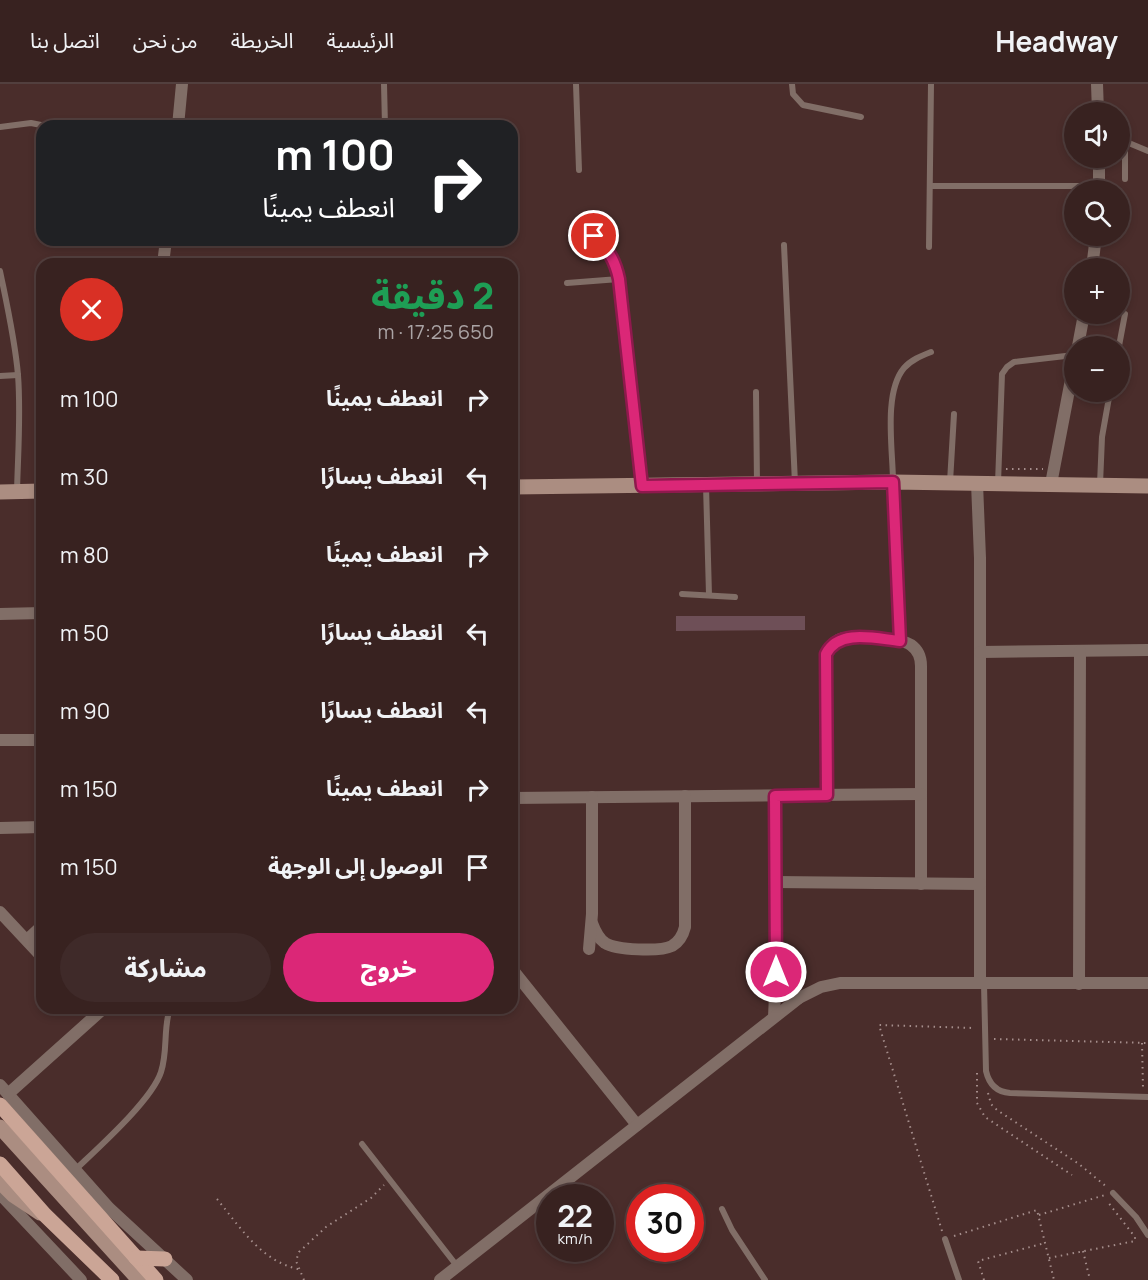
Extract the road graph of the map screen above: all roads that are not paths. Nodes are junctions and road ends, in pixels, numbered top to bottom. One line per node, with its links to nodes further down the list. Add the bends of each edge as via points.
1 (182, 84): 9 (street)
2 (384, 84): 10 (lane)
3 (576, 84): 14 (lane)
4 (792, 84): 8 (lane, via 793,94 802,105)
5 (931, 84): 16 (lane)
6 (1097, 84): 7 (street)
7 (1098, 102)
8 (861, 117)
9 (179, 120)
10 (385, 120)
11 (36, 124): 12 (lane)
12 (0, 128)
13 (1148, 151): 15 (lane, via 1123,141)
14 (579, 170)
15 (1125, 179)
16 (930, 186): 17 (lane); 20 (lane)
17 (1064, 188)
18 (578, 228): 22 (lane, via 607,249)
19 (784, 244): 37 (lane)
20 (929, 247)
21 (0, 271): 26 (lane)
22 (619, 279): 23 (lane); 42 (lane)
23 (567, 283)
24 (932, 352): 32 (lane, via 904,368 896,382)
25 (1064, 356): 35 (lane, via 1014,362 1002,374)
26 (18, 375): 27 (lane); 44 (lane)
27 (0, 376)
28 (756, 392): 36 (lane)
29 (1067, 402): 38 (street)
30 (1108, 402): 39 (lane)
31 (954, 414): 33 (lane)
32 (893, 482): 33 (main road); 37 (main road); 52 (street)
33 (950, 483): 34 (main road)
34 (977, 483): 35 (main road); 55 (street)
35 (998, 483): 38 (main road)
36 (757, 484): 37 (main road); 40 (main road)
37 (795, 484)
38 (1051, 484): 39 (main road)
39 (1100, 484): 43 (main road)
40 (706, 485): 42 (main road); 48 (lane)
41 (518, 486): 42 (main road)
42 (642, 486)
43 (1148, 486)
44 (17, 491): 45 (main road); 46 (main road)
45 (36, 491)
46 (0, 492)
47 (682, 594): 48 (lane)
48 (709, 595): 49 (lane)
49 (735, 597)
50 (36, 613): 51 (street)
51 (0, 614)
52 (900, 641): 58 (street, via 911,645 921,660); 59 (street, via 850,637 836,641 829,649 825,659)
53 (1148, 650): 54 (street)
54 (1080, 651): 55 (street); 79 (street)
55 (980, 652): 68 (street)
56 (0, 740): 57 (street)
57 (36, 740)
58 (921, 794): 59 (street); 67 (street)
59 (827, 795): 61 (street)
60 (685, 796): 61 (street); 62 (street); 70 (street, via 682,936 666,948 624,948 604,942)
61 (775, 796): 66 (street)
62 (592, 797): 63 (street); 70 (street)
63 (518, 798)
64 (36, 827): 65 (street)
65 (0, 828)
66 (775, 882): 67 (street); 75 (street)
67 (921, 884): 68 (street)
68 (980, 884): 78 (street)
69 (0, 912): 72 (street)
70 (592, 923): 74 (street)
71 (36, 932): 72 (street)
72 (27, 940): 73 (street)
73 (36, 950)
74 (589, 950)
75 (776, 972): 80 (street, via 784,986); 83 (street)
76 (518, 976): 86 (street)
77 (1148, 983): 79 (street)
78 (982, 984): 79 (street); 80 (street, via 840,983); 85 (lane, via 986,1071 989,1082 998,1090)
79 (1079, 984)
80 (799, 998): 83 (street)
81 (92, 1014): 84 (street)
82 (169, 1014): 90 (lane, via 163,1065 153,1089)
83 (774, 1017): 86 (street)
84 (3, 1094): 90 (street); 98 (main road)
85 (1145, 1097)
86 (637, 1125): 100 (street)
87 (0, 1128): 103 (main road)
88 (362, 1144): 100 (lane)
89 (0, 1164): 95 (main road)
90 (75, 1170): 99 (street, via 109,1208)
91 (0, 1182): 95 (main road)
92 (1113, 1193): 96 (lane)
93 (0, 1194): 101 (street)
94 (722, 1209): 107 (lane)
95 (45, 1215): 102 (main road)
96 (1148, 1234)
97 (945, 1239): 108 (lane)
98 (136, 1258): 99 (main road); 104 (main road)
99 (165, 1259): 105 (street)
100 (457, 1266): 106 (street)
101 (81, 1280)
102 (112, 1280)
103 (139, 1280)
104 (156, 1280)
105 (187, 1280)
106 (440, 1280)
107 (765, 1280)
108 (959, 1280)

